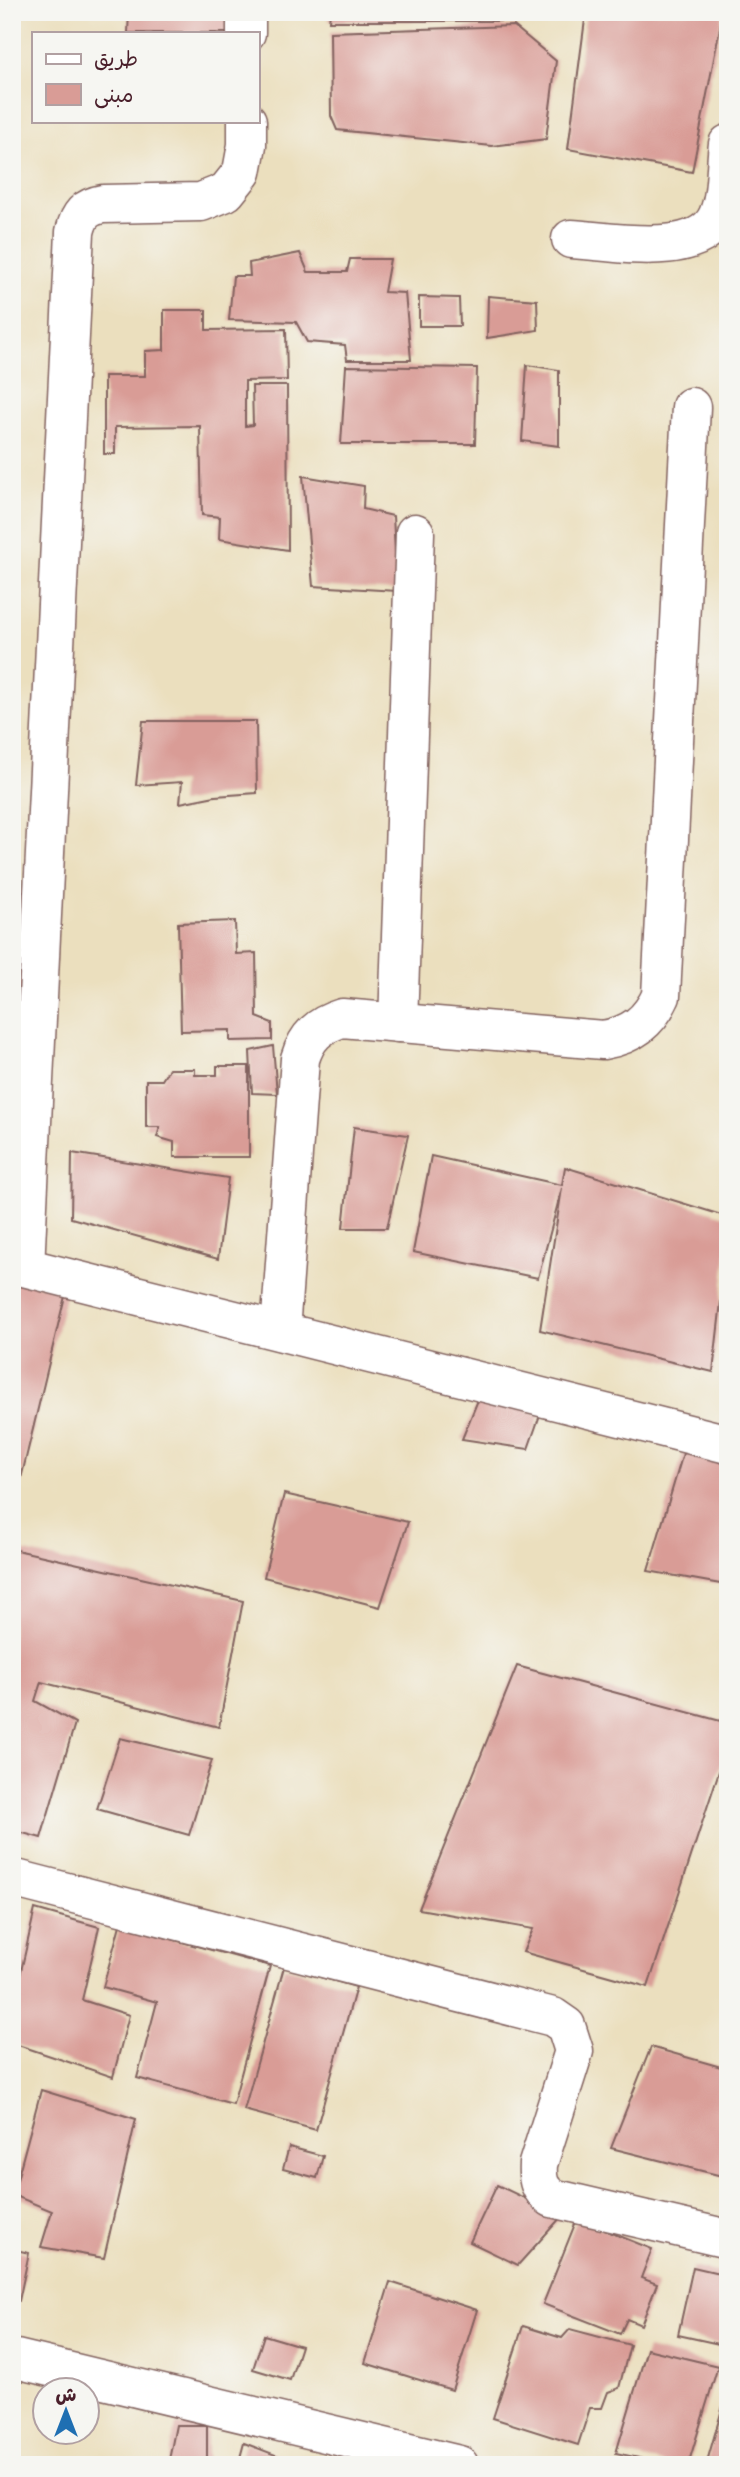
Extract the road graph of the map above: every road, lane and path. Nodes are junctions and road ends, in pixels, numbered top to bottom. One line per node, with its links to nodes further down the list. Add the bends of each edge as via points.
1 (246, 12): 2 (street)
2 (246, 32)
3 (247, 122): 9 (street, via 242,172 226,192 201,202 89,206 78,218 75,232)
4 (728, 144): 5 (street, via 721,206 717,218 699,237 667,245)
5 (571, 239)
6 (691, 407): 8 (street, via 660,996 653,1012 629,1033 603,1040)
7 (415, 533): 8 (street)
8 (398, 1023): 10 (street, via 342,1018 313,1032 304,1045)
9 (18, 1266): 10 (street)
10 (280, 1331): 11 (street)
11 (728, 1444)
12 (12, 1878): 13 (street, via 553,2017 566,2026 574,2051 538,2164 541,2191 552,2199)
13 (728, 2239)
14 (12, 2358): 15 (street)
15 (459, 2465)

